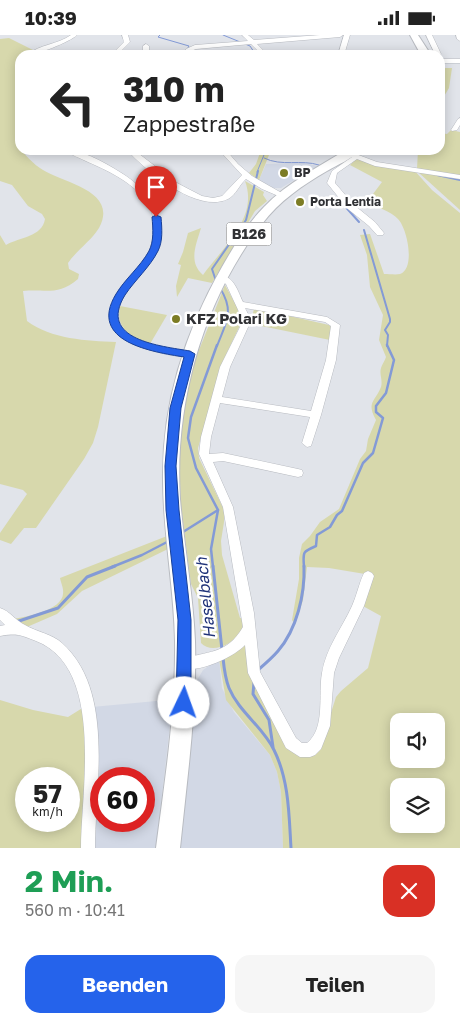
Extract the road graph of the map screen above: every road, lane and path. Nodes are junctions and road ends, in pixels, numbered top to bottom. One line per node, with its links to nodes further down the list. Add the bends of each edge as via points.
1 (74, 35): 12 (street)
2 (125, 35): 13 (street, via 127,42)
3 (245, 35): 10 (street)
4 (341, 35): 5 (street); 10 (street)
5 (347, 35): 17 (street)
6 (414, 35): 18 (main road)
7 (429, 35): 19 (street)
8 (459, 35): 9 (street)
9 (460, 39)
10 (251, 41): 15 (street); 16 (street)
11 (146, 46): 14 (street)
12 (37, 50)
13 (119, 50)
14 (146, 50)
15 (188, 50)
16 (260, 50)
17 (342, 50)
18 (423, 50)
19 (436, 50)
20 (445, 61): 21 (street)
21 (460, 61)
22 (460, 120): 23 (street)
23 (454, 130)
24 (78, 155): 38 (street, via 134,186 148,201 156,217 158,234 154,251 120,295 114,312 116,325 135,343)
25 (137, 155): 31 (street, via 179,187 201,199 212,201 226,197 238,181)
26 (226, 155): 31 (street)
27 (350, 155): 33 (main road, B126)
28 (351, 155): 35 (street, via 333,175 331,183 351,207)
29 (357, 155): 30 (street, via 377,164)
30 (460, 177)
31 (247, 178): 32 (street)
32 (270, 191): 33 (street); 34 (street, via 267,195)
33 (283, 196): 34 (main road, B126)
34 (273, 205): 36 (main road, B126, via 250,232)
35 (380, 233)
36 (219, 284): 37 (street, via 230,283); 38 (main road, B126)
37 (240, 305): 39 (street, via 245,325 228,359); 40 (street, via 327,320 336,325 331,360)
38 (190, 354): 48 (main road, B126, via 178,394 171,481 184,606)
39 (216, 399): 40 (street); 42 (street, via 204,444)
40 (316, 415): 41 (street)
41 (307, 443)
42 (206, 459): 43 (street, via 223,457); 46 (street, via 228,507 248,613)
43 (298, 473)
44 (368, 576): 46 (street, via 359,604 331,662 326,686 326,720 313,749 303,751 294,747 256,678)
45 (10, 621): 47 (street); 49 (street, via 59,648 73,668 87,701 92,738)
46 (248, 630): 48 (street, via 235,647 200,662)
47 (0, 631)
48 (185, 664): 50 (main road, B126)
49 (88, 848)
50 (168, 848)

